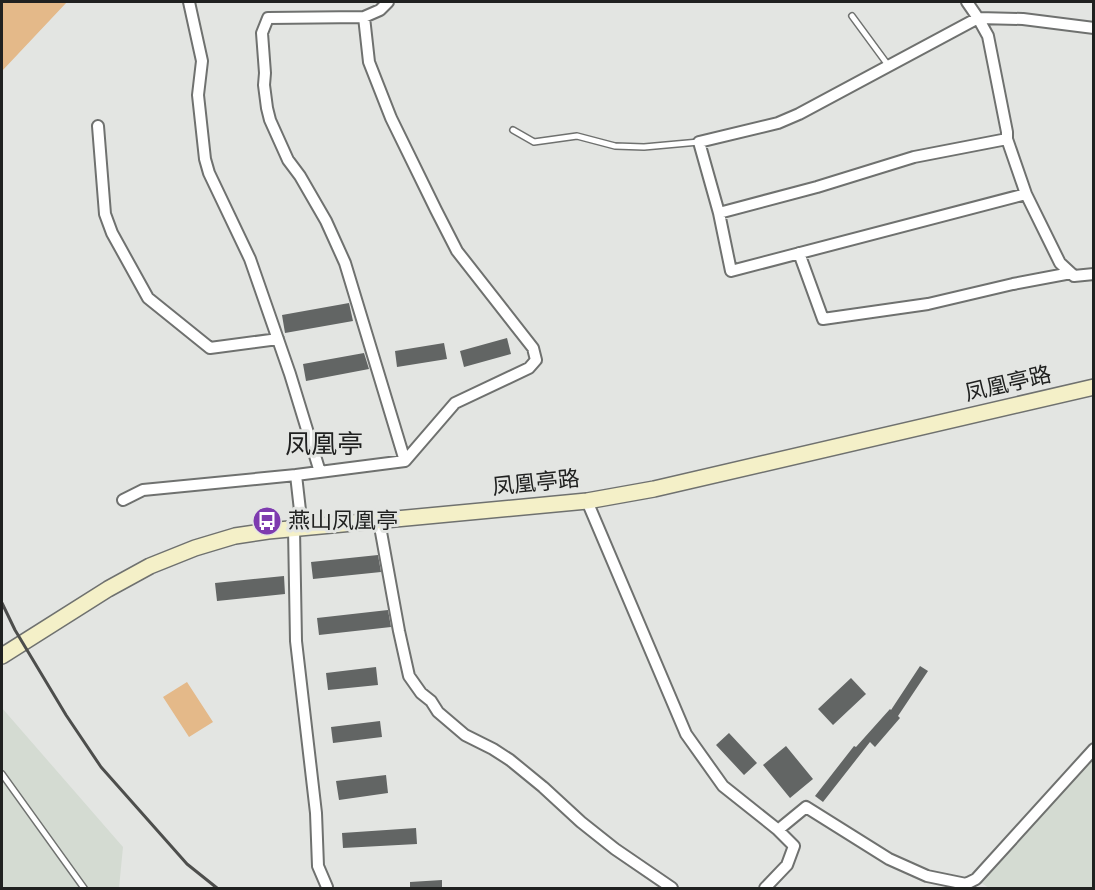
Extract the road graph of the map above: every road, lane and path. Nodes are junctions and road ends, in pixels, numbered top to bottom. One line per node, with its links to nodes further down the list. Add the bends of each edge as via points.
1 (189, 2): 18 (street, via 202,61 198,95 205,159 250,259)
2 (388, 2): 5 (street)
3 (967, 2): 6 (street)
4 (852, 15): 8 (lane)
5 (364, 17): 20 (street, via 369,62 391,118 436,210 457,251 533,348 536,360 529,368 455,403); 20 (street, via 267,18 262,33 264,85 270,120 288,160 326,221 345,263)
6 (978, 18): 7 (street); 8 (street); 11 (street, via 988,36)
7 (1094, 28)
8 (888, 65): 12 (street, via 778,123)
9 (98, 126): 18 (street, via 105,214 148,298 210,348)
10 (513, 130): 12 (lane, via 534,142 578,136 615,146)
11 (1007, 139): 13 (street); 14 (street, via 914,157 817,188)
12 (699, 142): 14 (street)
13 (1026, 194): 15 (street); 16 (street, via 1060,263)
14 (719, 213): 15 (street, via 731,271)
15 (799, 253): 16 (street, via 823,319 928,304)
16 (1071, 273): 17 (street)
17 (1094, 274)
18 (278, 339): 21 (street)
19 (1094, 387): 24 (street, 凤凰亭路)
20 (405, 461): 21 (street)
21 (320, 472): 22 (street)
22 (296, 475): 23 (street, via 143,490); 26 (street)
23 (123, 500)
24 (587, 501): 25 (street, 凤凰亭路); 30 (street, via 686,734 723,786)
25 (379, 520): 26 (street, 凤凰亭路); 33 (street, via 409,676 421,693 465,735 510,760 615,849)
26 (298, 528): 27 (street, 凤凰亭路, via 235,536 150,566); 31 (street, via 296,641 316,813 318,866)
27 (2, 656)
28 (1094, 749): 30 (street, via 976,879 966,884 927,876 888,859 806,807)
29 (2, 774): 32 (lane)
30 (778, 830): 34 (street, via 794,846 787,865)
31 (327, 887)
32 (84, 888)
33 (672, 888)
34 (765, 888)

